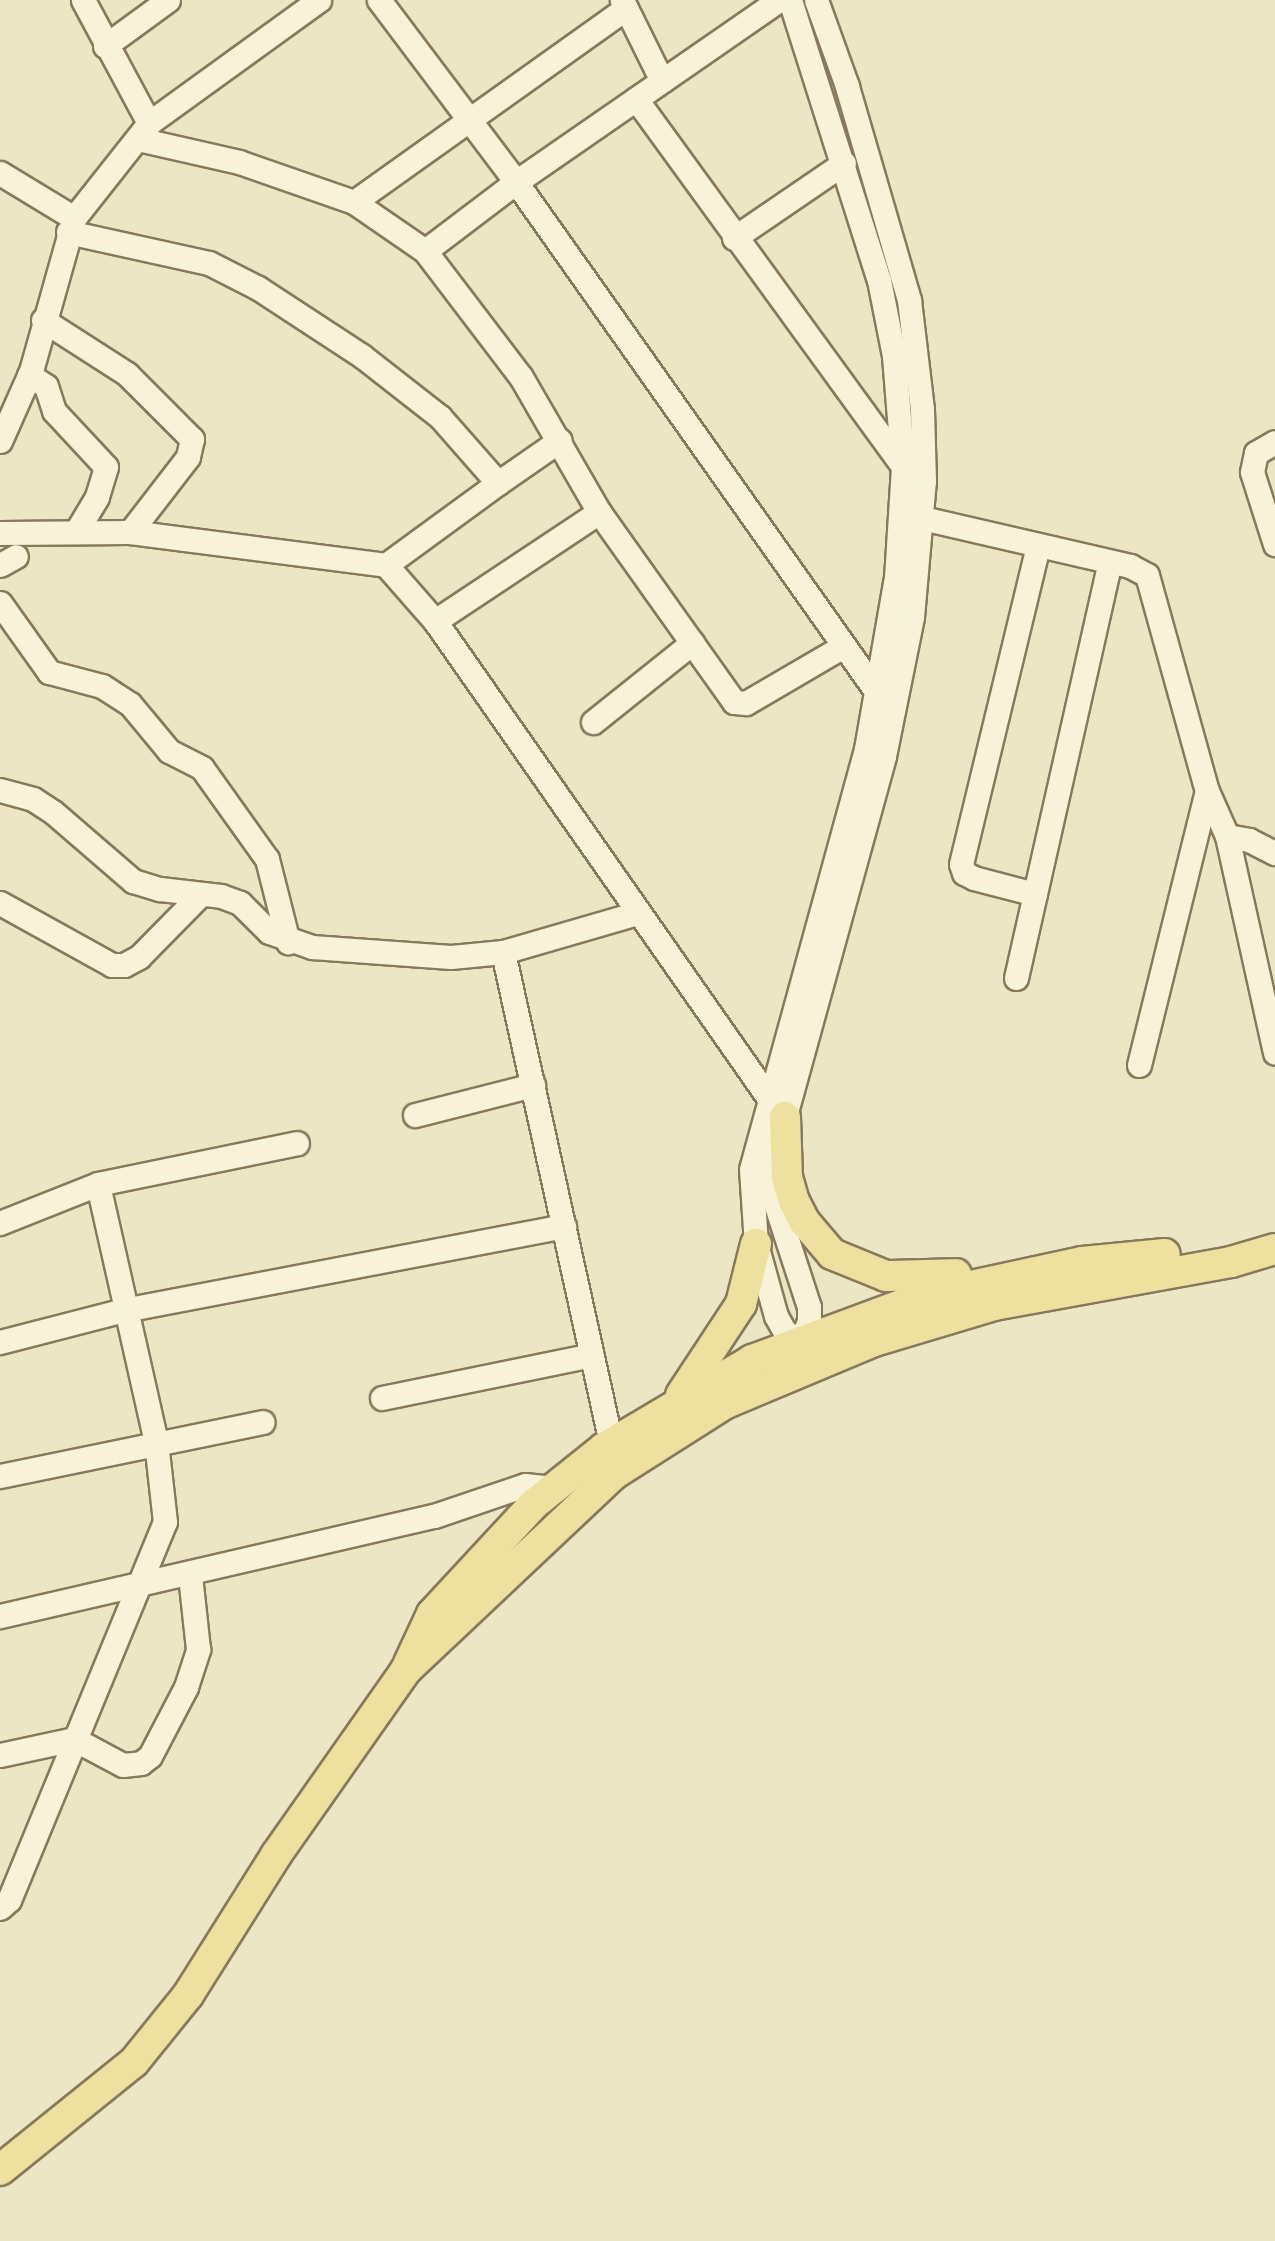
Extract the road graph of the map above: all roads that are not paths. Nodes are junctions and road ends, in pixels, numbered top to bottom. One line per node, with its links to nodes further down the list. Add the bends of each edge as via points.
1 (83, 0): 9 (street)
2 (168, 0): 9 (street)
3 (319, 0): 13 (street)
4 (379, 0): 12 (street)
5 (779, 0): 10 (street)
6 (790, 0): 14 (street)
7 (816, 0): 29 (street, via 851,99 909,300 922,409)
8 (624, 4): 10 (street); 12 (street)
9 (105, 46): 13 (street)
10 (662, 81): 11 (street)
11 (636, 99): 16 (street); 19 (street)
12 (471, 121): 16 (street); 17 (street)
13 (143, 131): 17 (street); 18 (street)
14 (844, 163): 19 (street); 26 (street, via 879,280 892,343)
15 (0, 173): 18 (street)
16 (516, 182): 20 (street); 40 (street)
17 (354, 202): 20 (street)
18 (71, 225): 21 (street); 27 (street, via 209,263 258,288 399,381 440,417)
19 (734, 238): 26 (street)
20 (425, 251): 23 (street, via 522,377)
21 (43, 320): 22 (street); 31 (street, via 127,374 192,439 188,457)
22 (29, 375): 24 (street); 30 (street, via 46,386 54,411 106,467 97,497)
23 (560, 440): 27 (street); 28 (street)
24 (0, 441)
25 (1275, 442): 33 (street, via 1256,453 1252,472)
26 (903, 467): 29 (street)
27 (498, 483): 36 (street)
28 (599, 512): 38 (street); 39 (street)
29 (912, 516): 34 (street); 41 (street); 42 (street, via 912,617)
30 (76, 532): 31 (street); 32 (street)
31 (130, 532): 36 (street, via 222,540)
32 (0, 533)
33 (1275, 544)
34 (1038, 545): 35 (street); 49 (street, via 961,864 964,873 974,878)
35 (1110, 562): 45 (street, via 1139,570 1152,583); 49 (street)
36 (386, 565): 38 (street)
37 (0, 603): 52 (street, via 49,672 102,686 130,704 169,751 202,768 267,859)
38 (435, 621): 51 (street)
39 (692, 643): 40 (street, via 734,702 746,703); 43 (street)
40 (842, 647): 41 (street)
41 (876, 695): 42 (street); 58 (street, via 856,794)
42 (894, 709): 58 (street, via 862,848)
43 (593, 722)
44 (0, 790): 48 (street, via 33,799 53,812 133,881 160,890)
45 (1208, 791): 46 (street); 56 (street)
46 (1227, 836): 47 (street, via 1249,839); 55 (street)
47 (1275, 853)
48 (201, 894): 50 (street, via 139,957 124,965 112,965); 52 (street, via 240,903 269,932)
49 (1035, 894): 54 (street)
50 (0, 903)
51 (637, 913): 53 (street); 58 (street)
52 (288, 942): 53 (street, via 422,958)
53 (503, 951): 57 (street)
54 (1016, 978)
55 (1275, 1053)
56 (1139, 1065)
57 (533, 1085): 59 (street); 63 (street)
58 (776, 1108): 64 (street, via 751,1169); 66 (main road, via 794,1201 804,1221 832,1254 869,1272 895,1277); 68 (street, via 771,1183 809,1307)
59 (415, 1115)
60 (297, 1143): 61 (street)
61 (98, 1184): 62 (street); 67 (street)
62 (0, 1223)
63 (564, 1226): 67 (street); 70 (street)
64 (756, 1244): 68 (street, via 779,1324); 74 (main road, via 741,1304)
65 (1267, 1250): 66 (main road, via 1223,1248 1082,1262); 71 (main road, via 1231,1262 994,1304)
66 (1027, 1273): 68 (main road, via 913,1299)
67 (124, 1310): 69 (street); 76 (street)
68 (802, 1341): 71 (street); 72 (street); 74 (main road, via 752,1360)
69 (0, 1342)
70 (592, 1355): 73 (street); 77 (street)
71 (837, 1355): 72 (main road)
72 (788, 1374): 83 (main road, via 726,1403 614,1474)
73 (382, 1398)
74 (675, 1402): 77 (main road)
75 (263, 1422): 76 (street)
76 (156, 1442): 78 (street); 81 (street, via 165,1522)
77 (611, 1443): 79 (main road)
78 (0, 1476)
79 (553, 1488): 80 (street, via 525,1485 434,1516); 83 (main road, via 483,1553 432,1614)
80 (190, 1575): 81 (street); 84 (street, via 198,1648 186,1687 150,1756 141,1763 123,1765)
81 (137, 1586): 82 (street); 84 (street)
82 (0, 1616)
83 (406, 1670): 87 (main road, via 276,1855 188,1995 142,2052 71,2117)
84 (74, 1739): 85 (street); 86 (street, via 9,1900)
85 (0, 1755)
86 (0, 1908)
87 (0, 2170)

